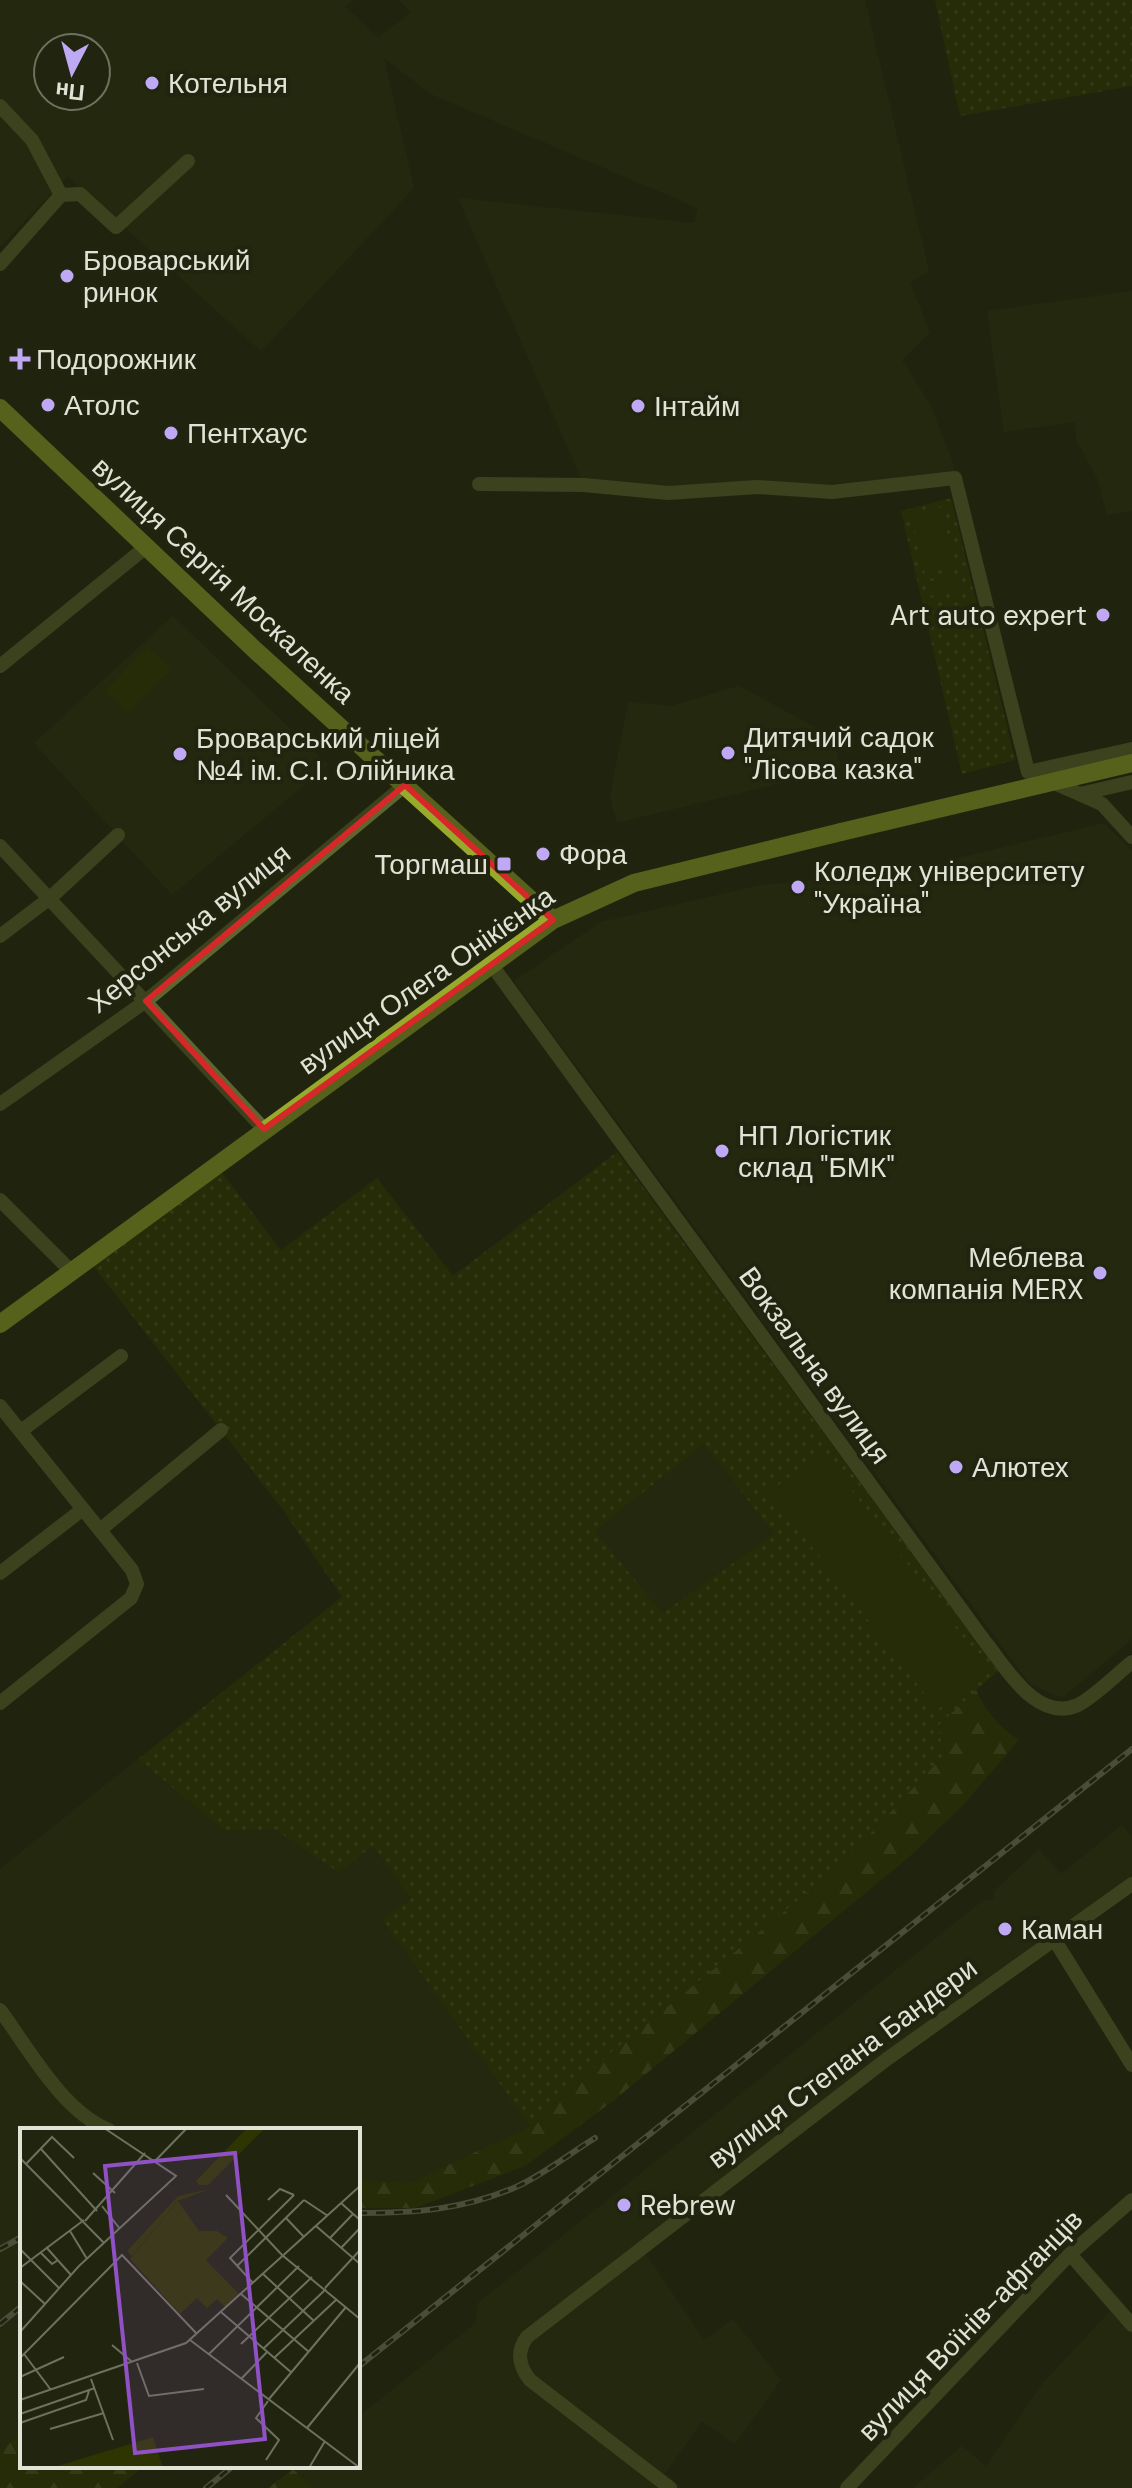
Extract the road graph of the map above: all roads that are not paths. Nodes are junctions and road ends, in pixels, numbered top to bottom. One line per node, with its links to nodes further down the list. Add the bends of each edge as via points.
1 (0, 106): 3 (street, via 32,140)
2 (188, 161): 3 (street, via 116,227 80,194)
3 (61, 195): 4 (street)
4 (0, 264)
5 (0, 408): 7 (main road, вулиця Сергія Москаленка)
6 (479, 484): 11 (street, via 668,493 757,487 832,492 955,478)
7 (146, 547): 8 (street); 13 (main road, вулиця Сергія Москаленка)
8 (0, 666)
9 (1132, 749): 11 (street)
10 (1132, 763): 19 (main road, вулиця Олега Онікієнка, bridge, via 634,883)
11 (1028, 772): 14 (street)
12 (1132, 782): 14 (street)
13 (405, 785): 19 (main road, вулиця Сергія Москаленка); 22 (street, Херсонська вулиця)
14 (1080, 794): 16 (street, via 1102,804)
15 (118, 835): 18 (street)
16 (1132, 837)
17 (0, 846): 18 (street)
18 (50, 898): 20 (street); 22 (street)
19 (553, 920): 21 (main road, вулиця Олега Онікієнка)
20 (0, 936)
21 (491, 964): 24 (main road, вулиця Олега Онікієнка); 35 (street, Вокзальна вулиця, via 1031,1699 1062,1708 1078,1705)
22 (146, 1001): 23 (street, Херсонська вулиця); 24 (street)
23 (0, 1104)
24 (264, 1129): 26 (main road, вулиця Олега Онікієнка)
25 (0, 1200): 26 (street)
26 (71, 1271): 27 (main road, вулиця Олега Онікієнка)
27 (0, 1324)
28 (121, 1356): 31 (street)
29 (0, 1406): 31 (street)
30 (221, 1430): 33 (street)
31 (21, 1431): 32 (street)
32 (83, 1509): 33 (street); 34 (street)
33 (100, 1530): 36 (street, via 132,1570 137,1584 131,1598)
34 (0, 1573)
35 (1132, 1662)
36 (0, 1703)
37 (1132, 1884): 38 (street, вулиця Степана Бандери)
38 (1054, 1939): 40 (street); 45 (street, вулиця Степана Бандери, via 852,2085 524,2340 523,2370 533,2383)
39 (0, 2010): 41 (street, via 64,2097)
40 (1132, 2065)
41 (105, 2128)
42 (1132, 2200): 43 (street, вулиця Воїнів-афганців)
43 (1070, 2254): 44 (street); 46 (street, вулиця Воїнів-афганців)
44 (1132, 2325)
45 (670, 2488)
46 (847, 2488)

